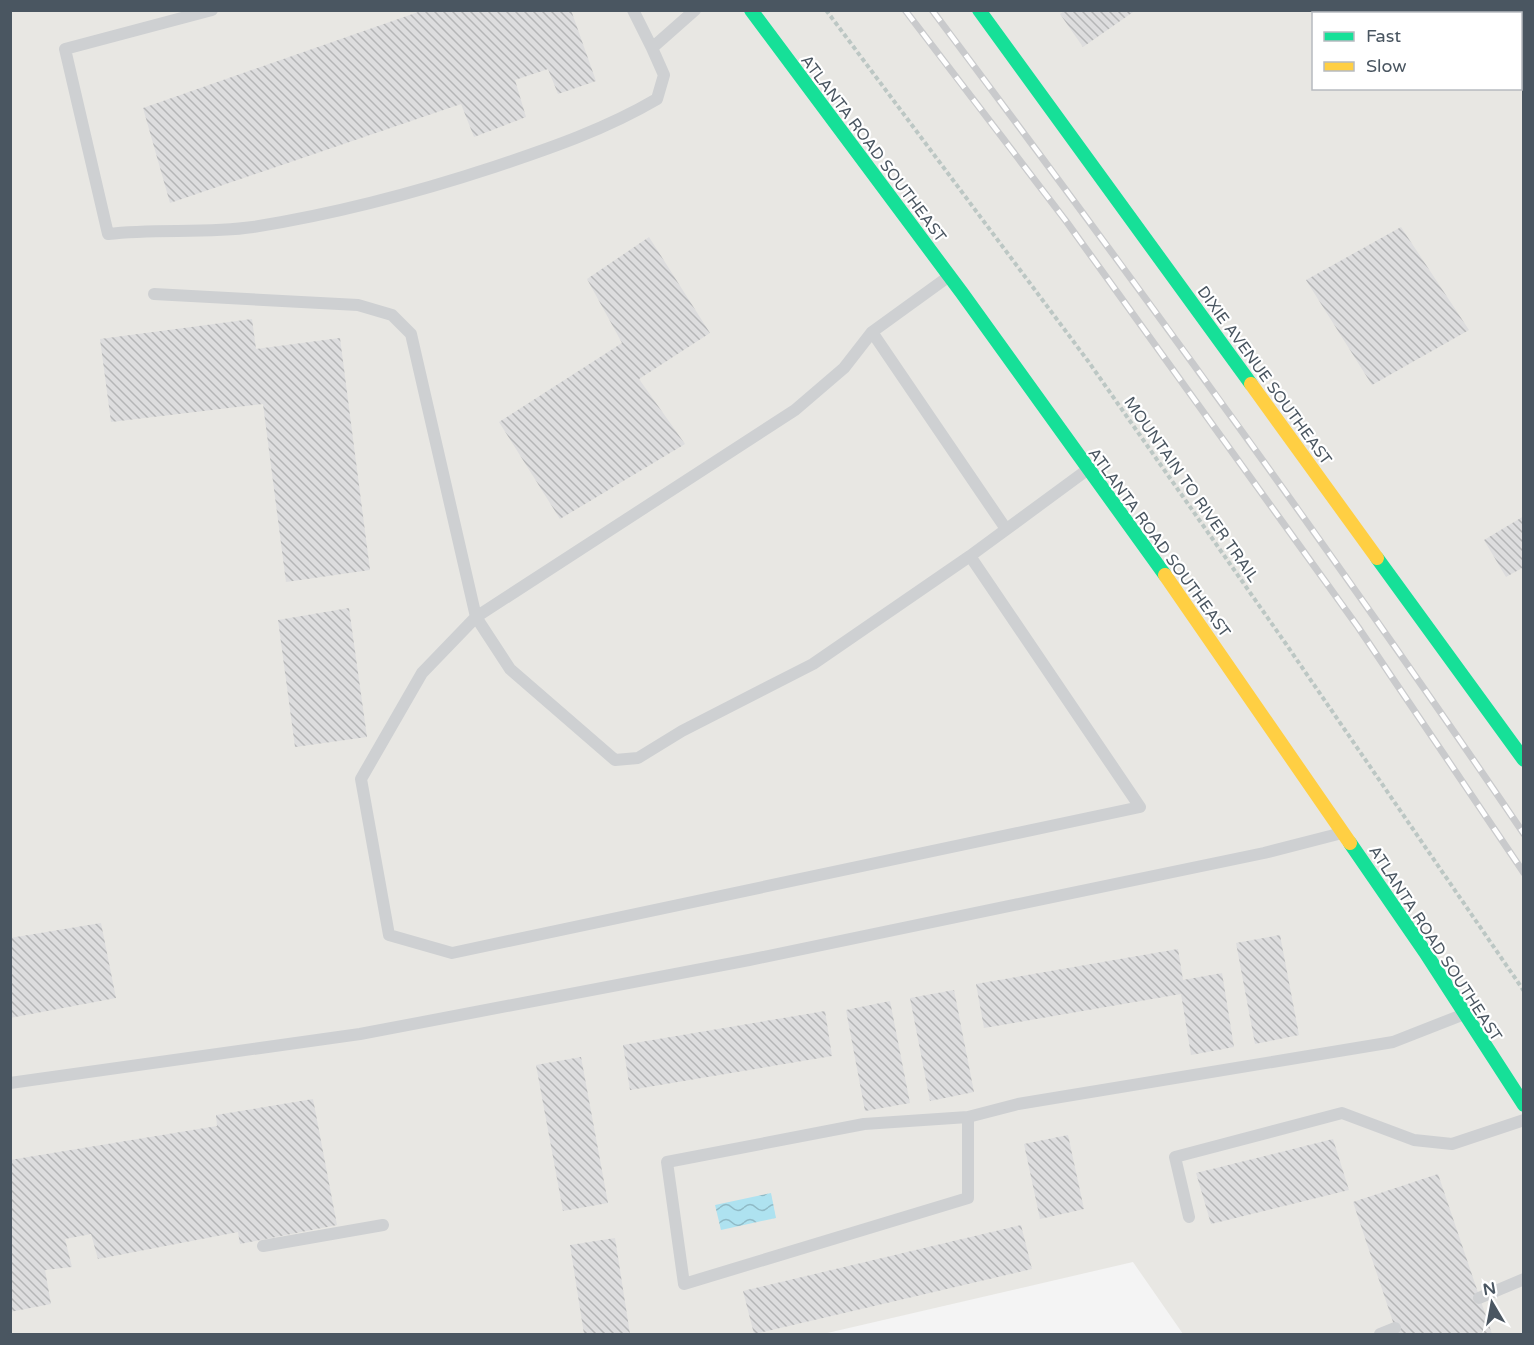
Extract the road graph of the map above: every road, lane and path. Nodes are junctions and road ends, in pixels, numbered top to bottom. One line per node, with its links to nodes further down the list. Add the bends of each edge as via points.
1 (212, 10): 7 (lane, via 65,50 108,234 251,227 374,203 542,151 618,121 657,99 664,75)
2 (633, 10): 7 (lane)
3 (695, 10): 7 (lane)
4 (751, 10): 8 (main road, ATLANTA ROAD SOUTHEAST)
5 (826, 10): 17 (path, MOUNTAIN TO RIVER TRAIL, via 1088,361)
6 (979, 10): 15 (main road, DIXIE AVENUE SOUTHEAST)
7 (652, 48)
8 (949, 276): 10 (lane); 11 (main road, ATLANTA ROAD SOUTHEAST)
9 (154, 294): 14 (lane, via 358,305 392,315 411,334)
10 (872, 332): 12 (lane); 14 (lane, via 844,368 795,410)
11 (1088, 469): 12 (lane); 16 (main road, ATLANTA ROAD SOUTHEAST)
12 (1006, 529): 13 (lane)
13 (970, 556): 14 (lane, via 813,664 638,758 615,760 542,700 510,669); 14 (lane, via 1140,807 452,953 389,935 361,779 422,673)
14 (476, 617)
15 (1524, 760)
16 (1343, 833): 18 (main road, ATLANTA ROAD SOUTHEAST); 19 (lane, via 1264,853 749,960 371,1032)
17 (1524, 991)
18 (1463, 1014): 20 (main road, ATLANTA ROAD SOUTHEAST); 21 (lane, via 1393,1042 1017,1104)
19 (10, 1083)
20 (1524, 1105)
21 (968, 1117): 21 (lane, via 864,1124 667,1162 684,1284 968,1198)
22 (1524, 1120): 23 (lane, via 1452,1144 1414,1140 1342,1113 1175,1157)
23 (1189, 1217)
24 (383, 1225): 25 (lane)
25 (263, 1246)
26 (1524, 1279): 27 (lane)
27 (1479, 1298)
28 (1395, 1328): 29 (lane)
29 (1380, 1335)

